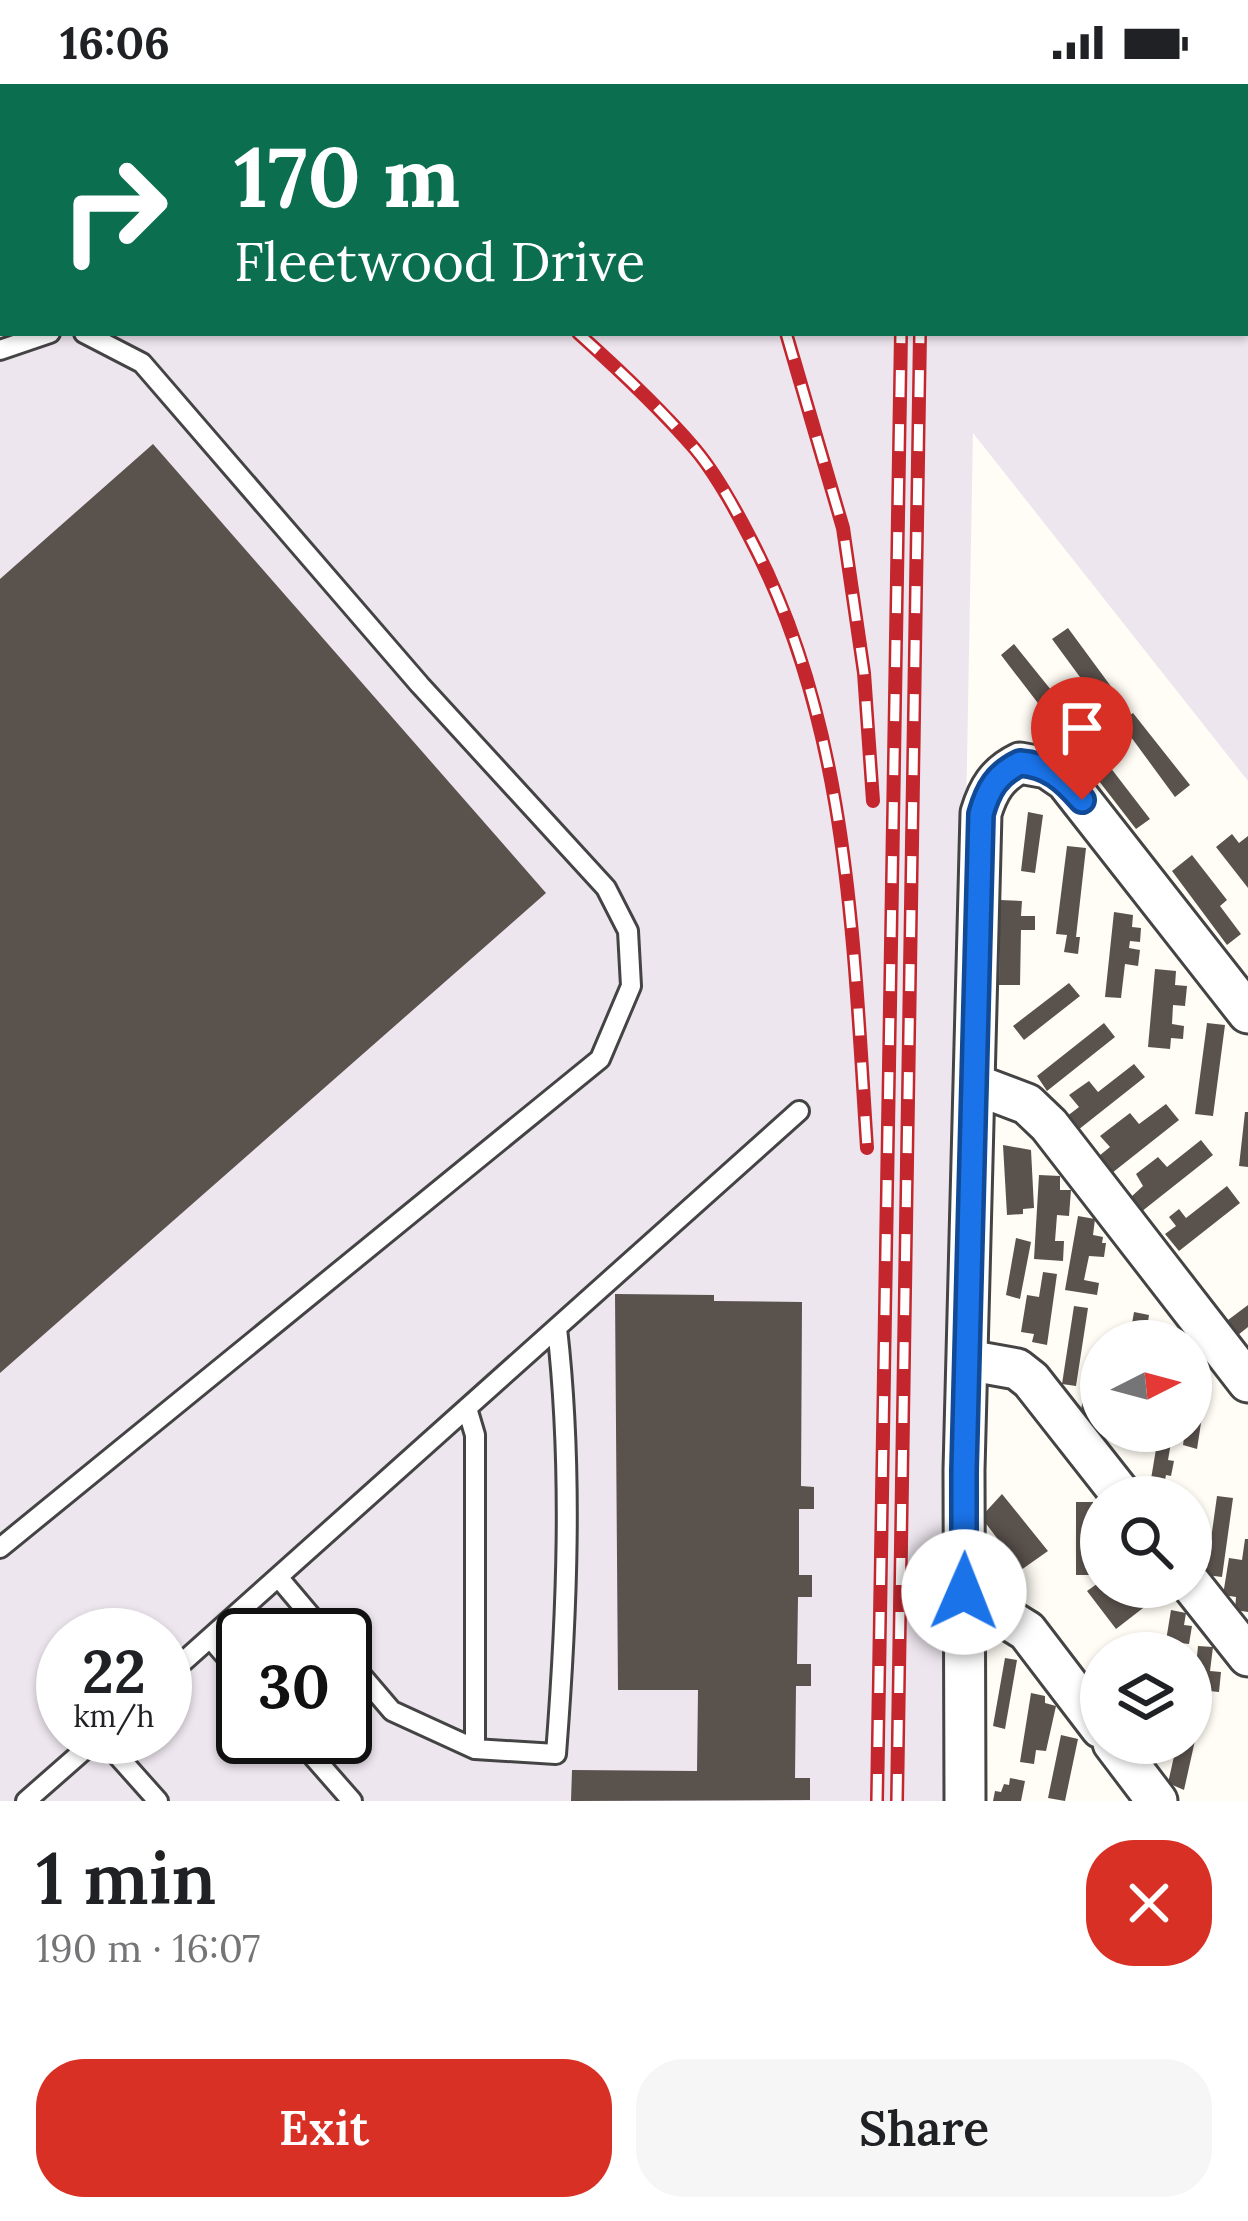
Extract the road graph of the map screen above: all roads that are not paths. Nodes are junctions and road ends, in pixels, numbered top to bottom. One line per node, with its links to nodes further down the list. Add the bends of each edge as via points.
1 (41, 336): 3 (lane)
2 (90, 336): 12 (lane, via 142,363 606,888 628,931 631,986 600,1059)
3 (0, 350)
4 (1248, 1013): 5 (street, via 1066,781 1020,763 987,792 981,814)
5 (974, 1084): 8 (street); 9 (street, via 1027,1104 1048,1125)
6 (799, 1111): 7 (lane)
7 (557, 1328): 10 (lane); 23 (lane, via 566,1410 556,1754)
8 (967, 1360): 11 (street, via 1017,1369 1031,1380); 14 (street)
9 (1248, 1382)
10 (467, 1408): 13 (lane); 23 (lane, via 475,1436)
11 (1106, 1476)
12 (0, 1548)
13 (278, 1577): 15 (lane); 17 (lane)
14 (964, 1592): 22 (street, via 1027,1631); 31 (street)
15 (304, 1608)
16 (1210, 1608): 20 (street)
17 (210, 1638): 18 (lane); 19 (lane)
18 (216, 1645)
19 (192, 1654)
20 (1248, 1656)
21 (372, 1688): 23 (lane, via 392,1711)
22 (1080, 1700)
23 (476, 1750)
24 (70, 1764): 28 (lane)
25 (124, 1764): 29 (lane)
26 (320, 1764): 30 (lane)
27 (1129, 1764): 32 (street)
28 (32, 1799)
29 (158, 1801)
30 (352, 1801)
31 (965, 1801)
32 (1157, 1801)

